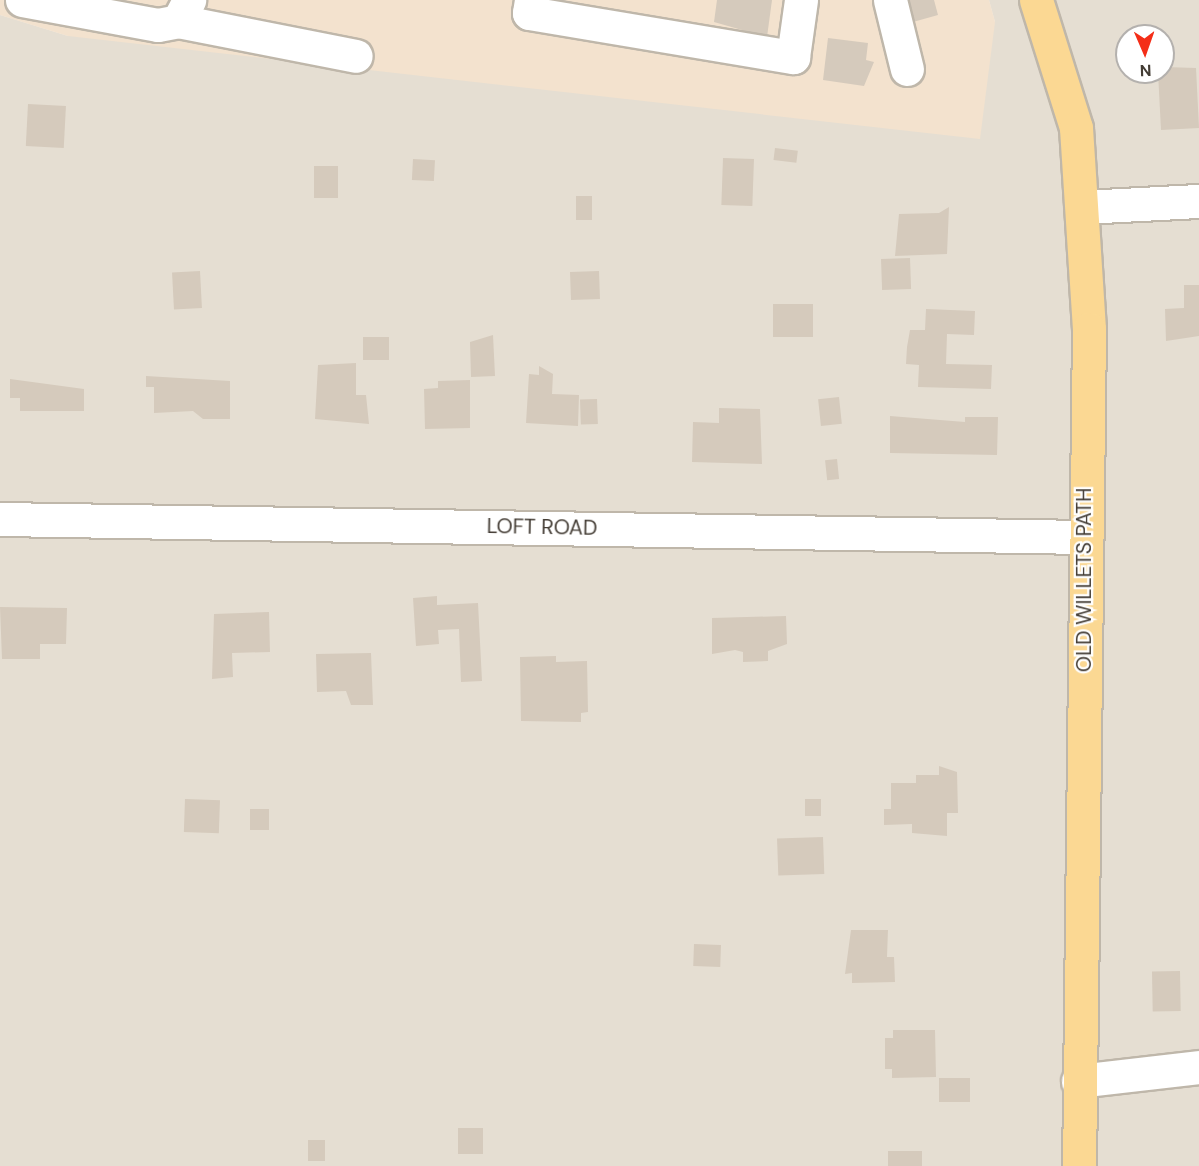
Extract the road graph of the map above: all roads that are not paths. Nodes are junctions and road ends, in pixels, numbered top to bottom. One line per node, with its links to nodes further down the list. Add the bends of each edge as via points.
1 (22, 0): 6 (street, via 158,25)
2 (531, 0): 3 (street, via 529,13 793,57)
3 (801, 0)
4 (890, 0): 8 (street)
5 (1035, 0): 10 (main road, OLD WILLETS PATH, via 1076,128)
6 (183, 10): 7 (street)
7 (356, 57)
8 (906, 69)
9 (1199, 201): 10 (street)
10 (1083, 207): 12 (main road, OLD WILLETS PATH, via 1089,329)
11 (0, 519): 12 (street, LOFT ROAD)
12 (1084, 537): 14 (main road, OLD WILLETS PATH)
13 (1199, 1067): 14 (street)
14 (1078, 1082): 15 (main road, OLD WILLETS PATH)
15 (1079, 1166)

